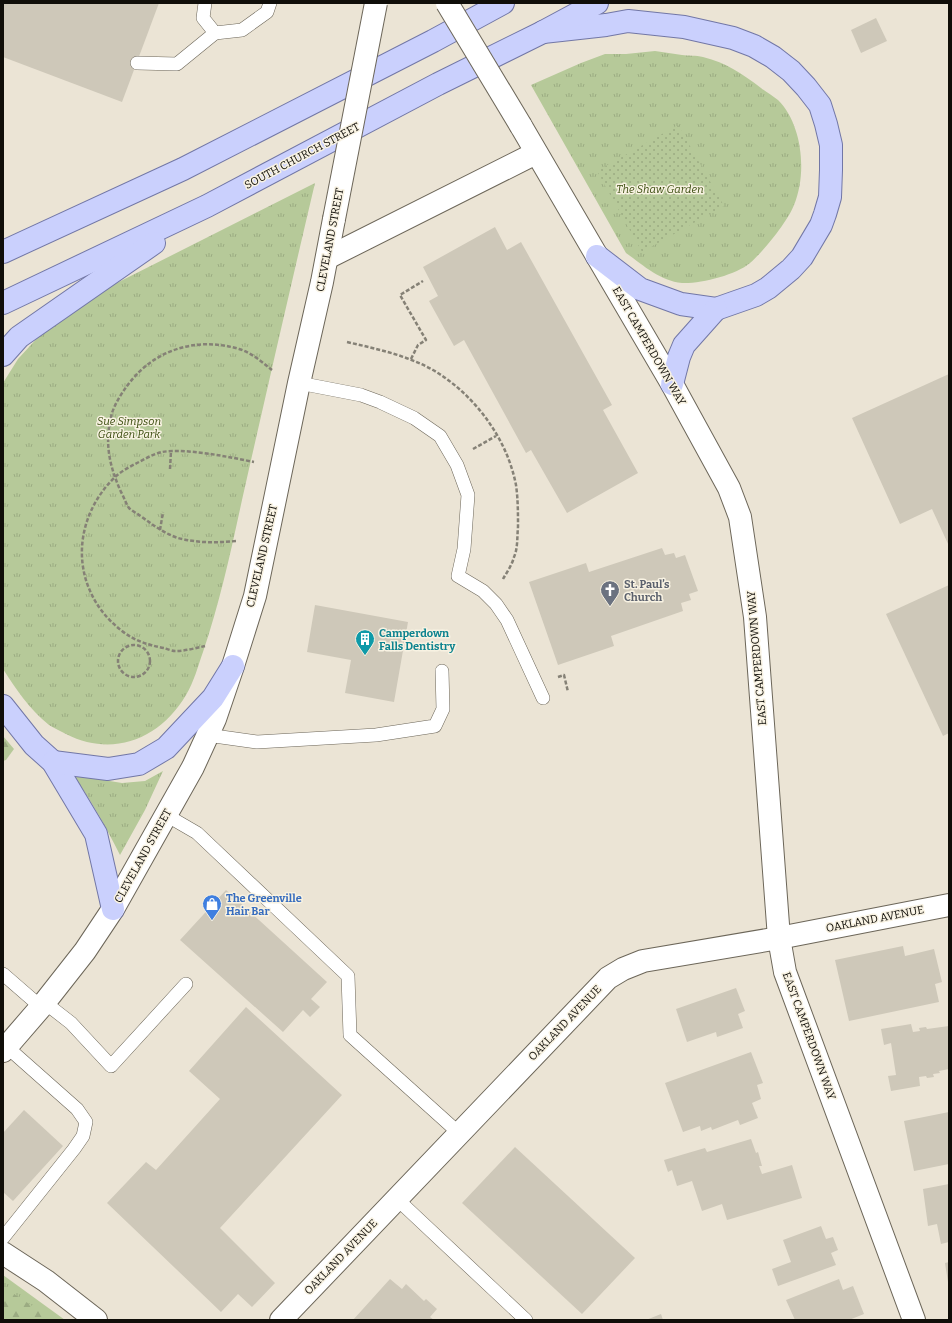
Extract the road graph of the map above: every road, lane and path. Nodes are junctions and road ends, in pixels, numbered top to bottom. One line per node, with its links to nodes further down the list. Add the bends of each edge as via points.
1 (205, 3): 7 (lane, via 203,18)
2 (270, 3): 7 (lane, via 267,12 242,30)
3 (376, 3): 14 (street, CLEVELAND STREET, bridge)
4 (446, 3): 10 (street, EAST CAMPERDOWN WAY, bridge)
5 (503, 3): 12 (main road, via 183,169)
6 (597, 3): 8 (main road, SOUTH CHURCH STREET)
7 (215, 32): 9 (lane, via 177,64)
8 (543, 32): 11 (main road, SOUTH CHURCH STREET, via 438,84); 17 (main road, via 628,21 684,27 733,38 773,57 791,71 820,105 831,145 832,170 830,197 822,225 802,257 779,280 756,295)
9 (137, 63)
10 (536, 153): 13 (street, EAST CAMPERDOWN WAY); 14 (street)
11 (207, 206): 16 (main road, SOUTH CHURCH STREET); 18 (main road, via 19,338)
12 (3, 252)
13 (597, 256): 17 (main road, via 640,289 681,304); 22 (street, EAST CAMPERDOWN WAY)
14 (327, 258): 21 (street, CLEVELAND STREET)
15 (423, 281): 19 (path, via 400,295 426,340 418,345)
16 (3, 303)
17 (716, 309): 22 (main road, via 684,345)
18 (3, 355)
19 (411, 359)
20 (272, 370): 28 (path, via 241,349 222,344 202,344 174,349 146,365 128,384 113,412 108,432 108,453)
21 (300, 382): 35 (street, CLEVELAND STREET, via 255,596); 39 (lane, via 361,395 380,402 414,418 440,436 457,465 468,495 464,549 458,576 484,592 496,604 507,620)
22 (672, 384): 46 (street, EAST CAMPERDOWN WAY, via 729,488 740,517 755,617)
23 (496, 436): 25 (path)
24 (171, 451): 26 (path, via 199,452); 27 (path); 28 (path, via 151,456)
25 (469, 452)
26 (254, 462)
27 (170, 469)
28 (114, 477): 30 (path, via 129,508); 32 (path, via 94,503 89,514 83,533 83,566 97,605 117,627)
29 (163, 512): 30 (path)
30 (160, 530): 31 (path, via 179,538 209,543)
31 (236, 541)
32 (140, 642): 33 (path); 34 (path, via 175,651)
33 (138, 646): 33 (path, via 127,646 119,655 119,665 123,672 131,676 140,676 147,670 150,662 148,653)
34 (205, 646)
35 (233, 666): 41 (street, CLEVELAND STREET); 42 (main road, via 213,698 166,748 139,764 108,770)
36 (442, 671): 41 (lane, via 443,708 435,726 376,735 257,742)
37 (565, 680): 38 (path)
38 (568, 692)
39 (543, 698)
40 (3, 706): 42 (main road, via 34,745)
41 (207, 735): 43 (street, CLEVELAND STREET, via 193,767)
42 (53, 762): 45 (main road, via 96,834)
43 (166, 815): 45 (street, CLEVELAND STREET); 51 (lane, via 197,833 348,976 350,1035)
44 (949, 905): 46 (street, OAKLAND AVENUE)
45 (113, 909): 49 (street, CLEVELAND STREET, via 85,951)
46 (779, 938): 51 (street, OAKLAND AVENUE, via 643,961 608,978); 58 (street, EAST CAMPERDOWN WAY, via 785,972)
47 (3, 974): 49 (lane)
48 (186, 984): 49 (lane, via 111,1066 71,1023)
49 (43, 1005): 50 (street, CLEVELAND STREET)
50 (5, 1049): 53 (lane, via 77,1109 86,1122 83,1136)
51 (460, 1134): 52 (street, OAKLAND AVENUE)
52 (397, 1199): 56 (street, OAKLAND AVENUE); 57 (lane)
53 (3, 1238)
54 (3, 1253): 55 (street, via 46,1281)
55 (96, 1320)
56 (281, 1320)
57 (526, 1320)
58 (914, 1320)

